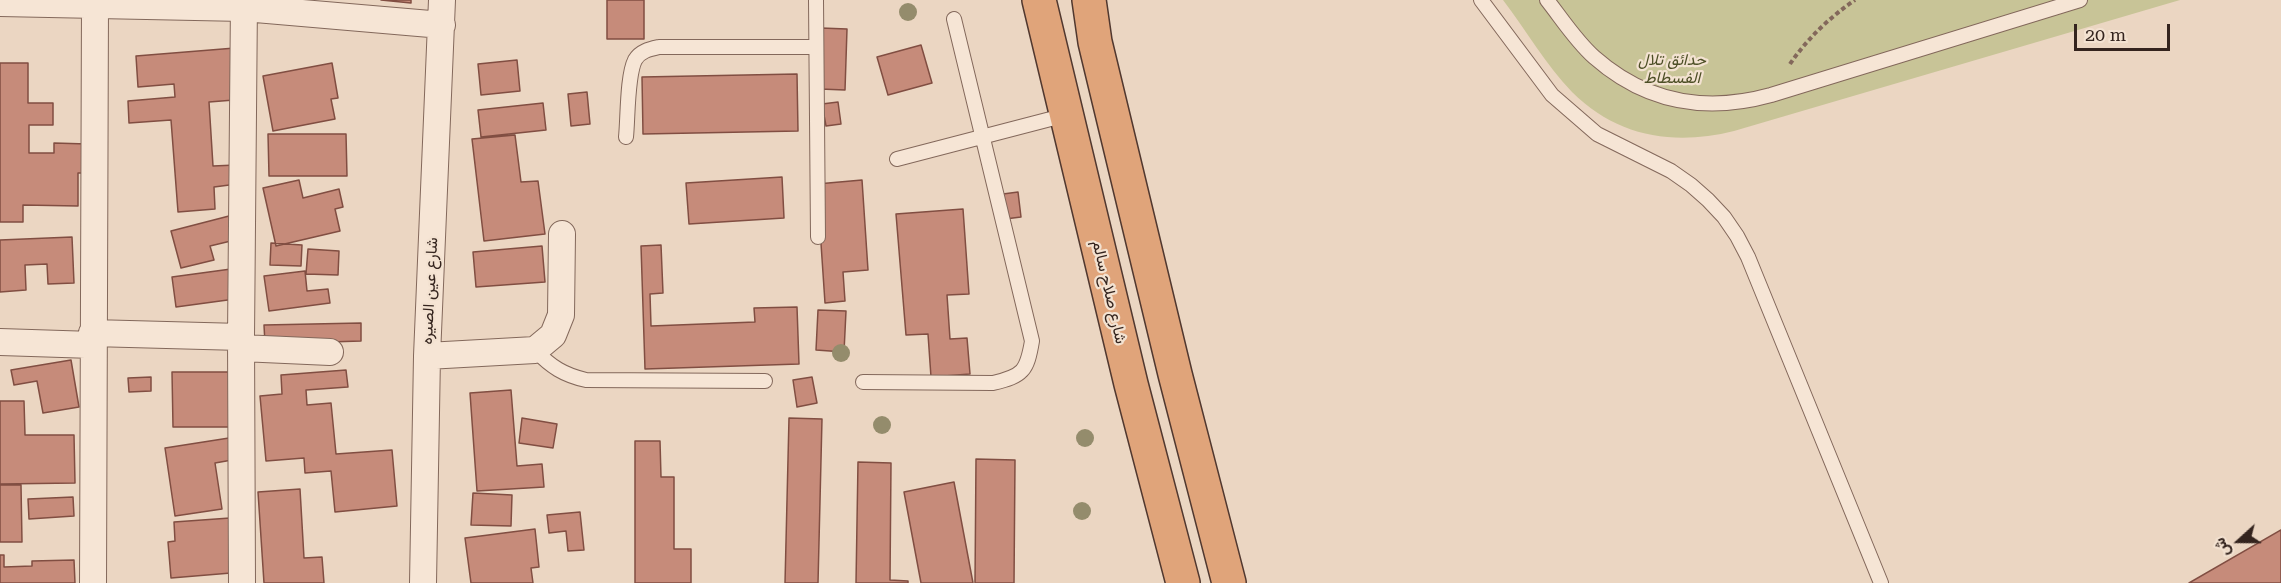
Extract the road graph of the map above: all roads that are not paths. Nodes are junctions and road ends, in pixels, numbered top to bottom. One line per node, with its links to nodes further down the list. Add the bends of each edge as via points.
1 (816, 0): 14 (lane)
2 (1039, 0): 15 (highway, شارع صلاح سالم)
3 (1089, 0): 33 (highway, via 1095,42)
4 (1481, 0): 34 (lane, via 1533,72 1566,109 1597,134 1691,185 1737,236)
5 (1547, 0): 6 (lane, via 1593,56 1632,84 1677,101 1712,104 1748,102)
6 (2080, 0)
7 (57, 2): 8 (street); 11 (street)
8 (0, 3)
9 (154, 3): 10 (street); 11 (street)
10 (244, 4): 12 (street); 23 (street)
11 (94, 5): 21 (street)
12 (442, 12): 26 (street, شارع عين الصيره)
13 (954, 19): 17 (lane)
14 (816, 47): 16 (lane, via 646,50 636,58 632,71); 20 (lane)
15 (1067, 114): 17 (lane); 32 (highway, شارع صلاح سالم)
16 (626, 137)
17 (983, 137): 18 (lane); 28 (lane, via 1032,341 1029,362 1014,378 993,383)
18 (897, 159)
19 (562, 234): 24 (street, via 561,315 553,335)
20 (818, 237)
21 (93, 339): 22 (street); 23 (street); 29 (street)
22 (0, 342)
23 (241, 343): 25 (street); 30 (street)
24 (535, 350): 26 (street); 27 (lane, via 549,365 586,380)
25 (330, 352)
26 (427, 356): 31 (street, شارع عين الصيره)
27 (765, 381)
28 (863, 382)
29 (93, 583)
30 (242, 583)
31 (423, 583)
32 (1183, 583)
33 (1229, 583)
34 (1881, 583)

